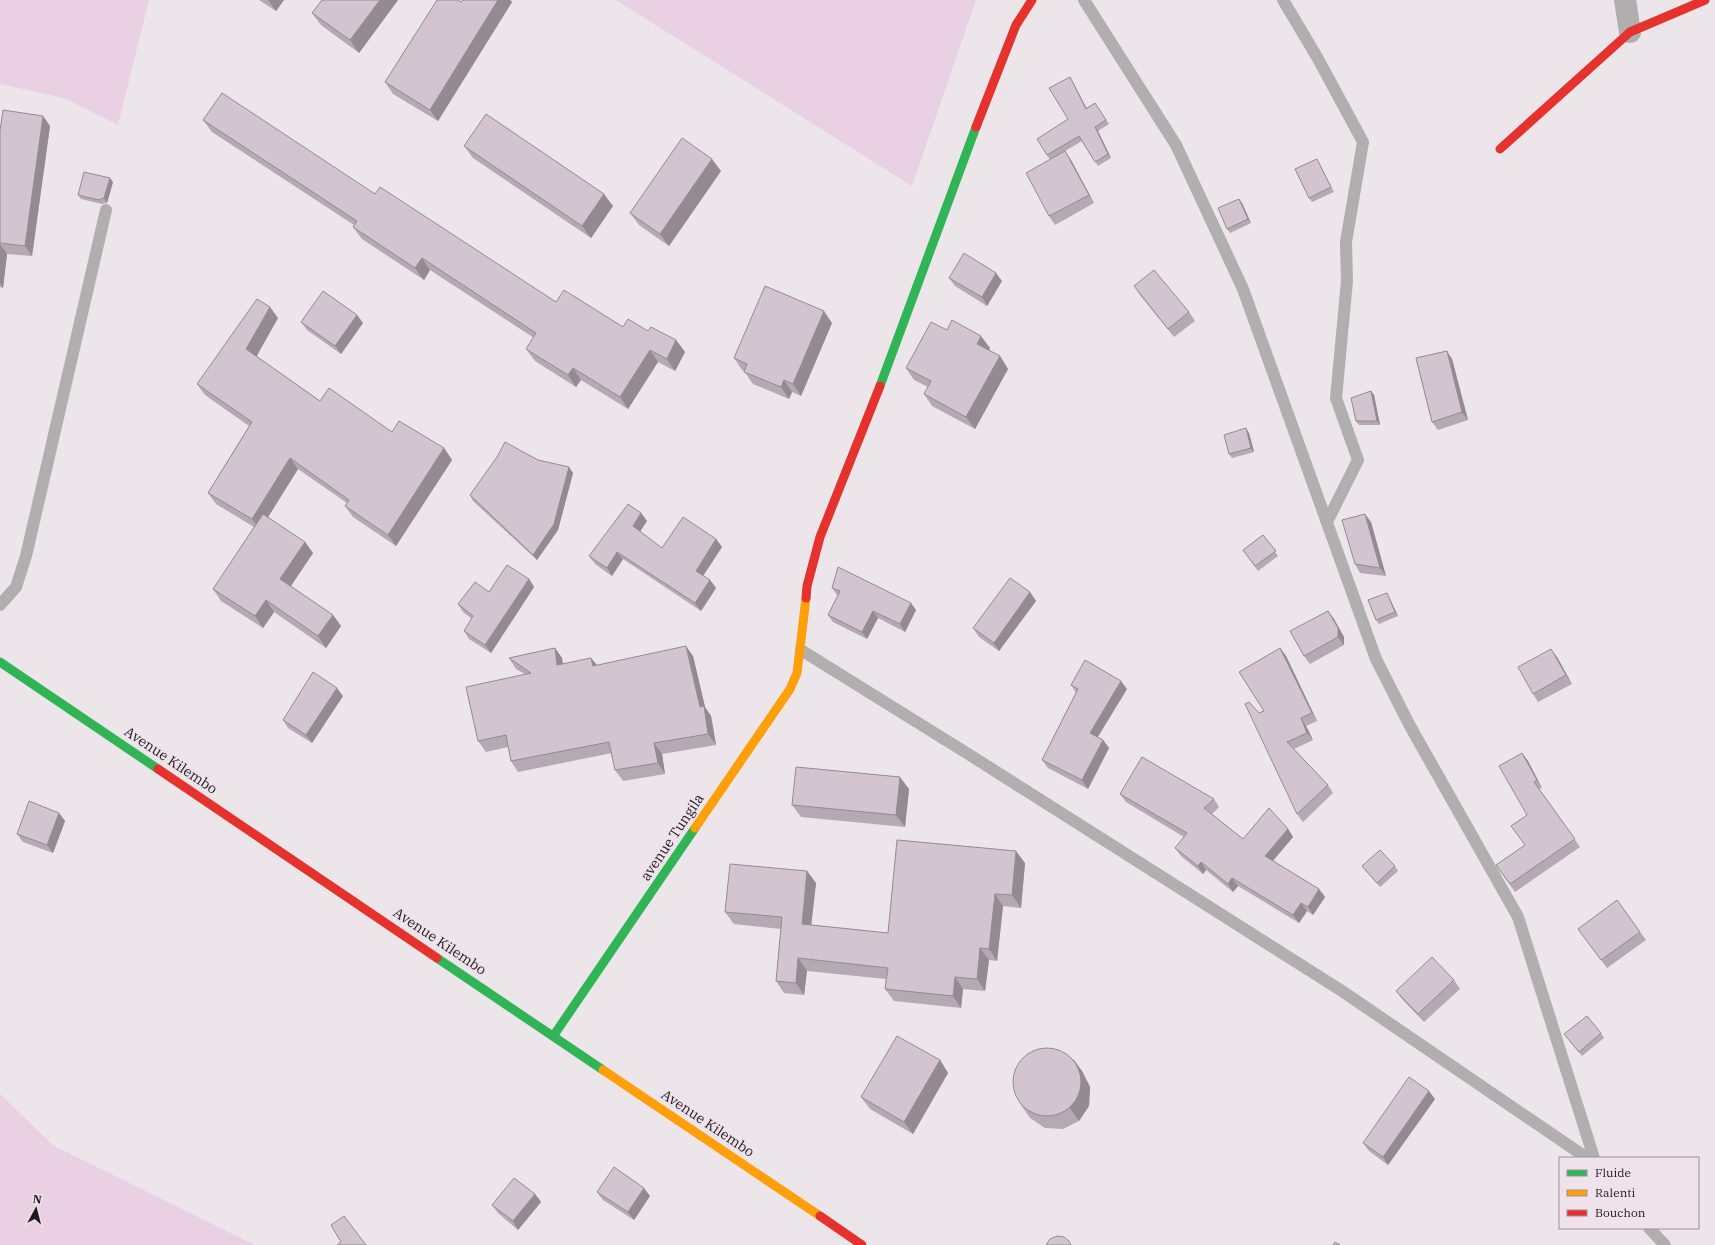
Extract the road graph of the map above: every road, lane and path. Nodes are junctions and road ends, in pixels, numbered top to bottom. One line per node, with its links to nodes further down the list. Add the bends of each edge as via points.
1 (1032, 0): 11 (street, avenue Tungila, via 1016,25 967,149 891,357 820,537 807,586)
2 (1084, 0): 9 (lane, via 1181,154 1243,289)
3 (1283, 0): 9 (lane, via 1363,142 1346,242 1347,282 1336,398 1358,460)
4 (1625, 0): 6 (street)
5 (1705, 0): 6 (street)
6 (1630, 32): 7 (street)
7 (1500, 149)
8 (106, 210): 10 (lane, via 26,556 16,586)
9 (1327, 522): 15 (lane, via 1376,659 1410,726 1518,917)
10 (0, 605)
11 (801, 650): 13 (street, avenue Tungila, via 790,689); 14 (lane, via 973,756 1342,991)
12 (0, 662): 13 (street, Avenue Kilembo)
13 (554, 1035): 17 (street, Avenue Kilembo)
14 (1586, 1157)
15 (1594, 1157)
16 (1650, 1229): 18 (lane)
17 (862, 1245)
18 (1665, 1245)

